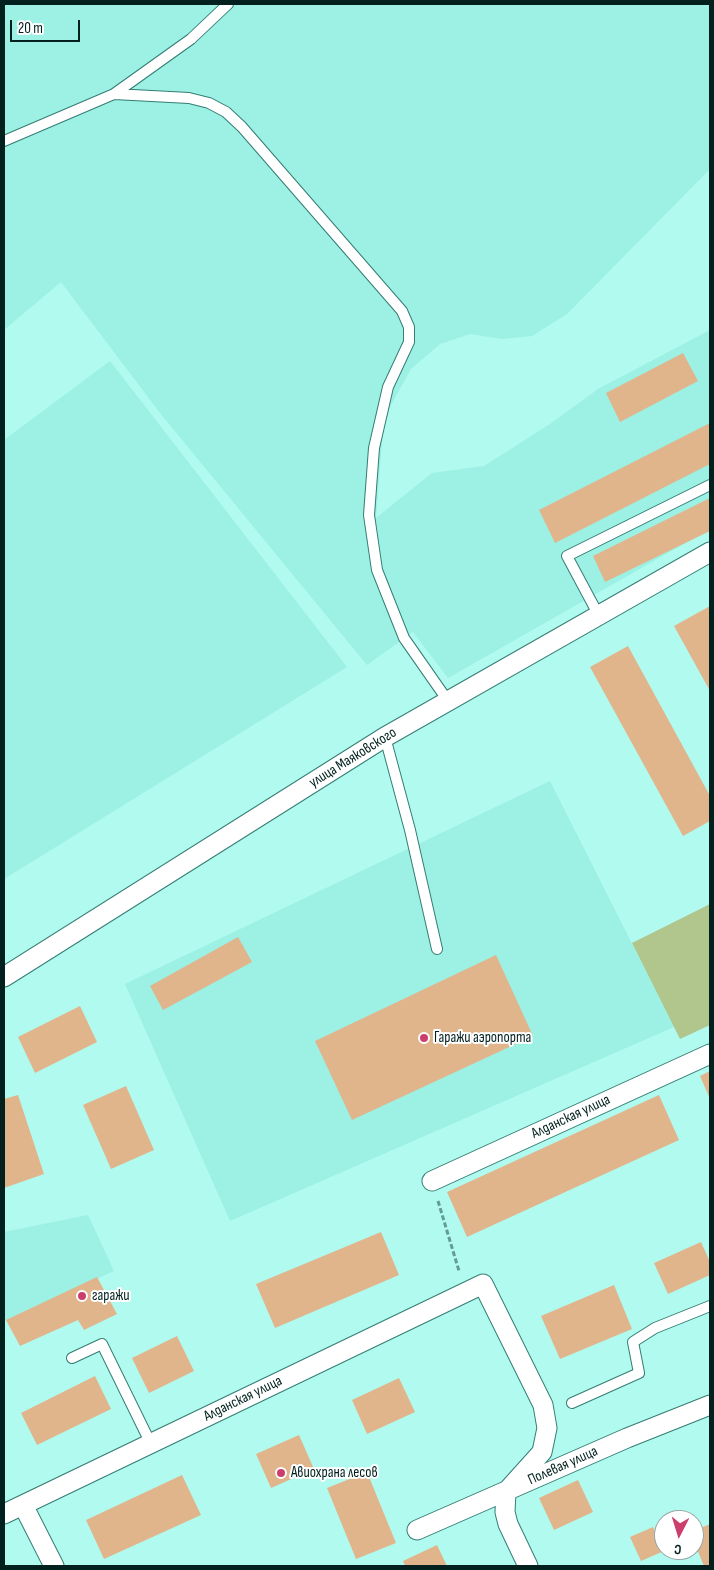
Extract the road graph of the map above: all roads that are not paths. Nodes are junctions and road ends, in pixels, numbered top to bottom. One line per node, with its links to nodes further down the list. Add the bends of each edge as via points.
1 (228, 4): 2 (lane, via 191,39)
2 (114, 94): 3 (lane); 7 (lane, via 189,98 226,112 402,311 409,327 409,342 388,387 374,448 369,515 377,570 404,638)
3 (4, 141)
4 (710, 485): 6 (lane, via 567,556)
5 (710, 552): 6 (street, улица Маяковского)
6 (598, 614): 7 (street, улица Маяковского)
7 (448, 701): 8 (street, улица Маяковского)
8 (386, 737): 9 (lane); 10 (street, улица Маяковского)
9 (437, 949)
10 (4, 977)
11 (710, 1054): 12 (street, Алданская улица)
12 (432, 1181)
13 (710, 1306): 15 (lane, via 655,1328 633,1342 639,1373)
14 (72, 1358): 17 (lane, via 102,1344)
15 (572, 1403)
16 (710, 1405): 18 (street, Полевая улица)
17 (151, 1444): 18 (street, Алданская улица, via 483,1284 543,1405 548,1428 542,1452); 19 (street, Алданская улица)
18 (506, 1492): 21 (street, Полевая улица); 23 (street, via 508,1524)
19 (23, 1505): 20 (street, Алданская улица); 22 (street)
20 (4, 1514)
21 (417, 1530)
22 (54, 1566)
23 (528, 1566)

